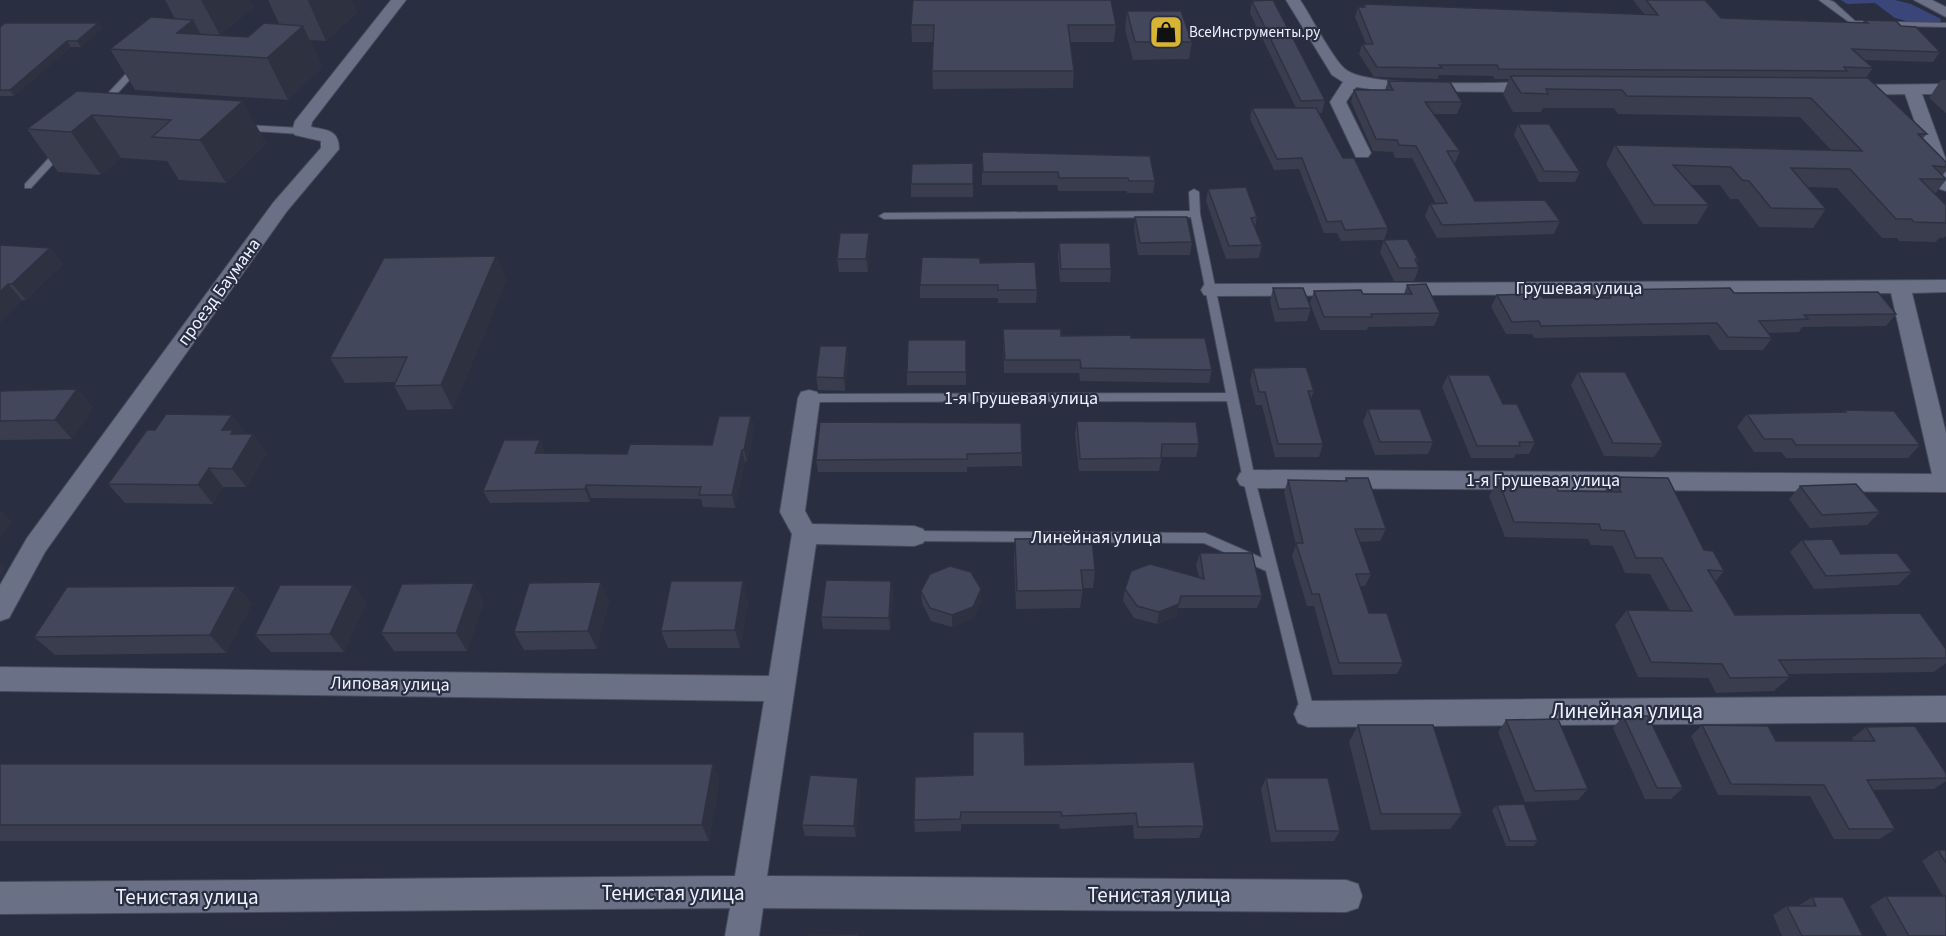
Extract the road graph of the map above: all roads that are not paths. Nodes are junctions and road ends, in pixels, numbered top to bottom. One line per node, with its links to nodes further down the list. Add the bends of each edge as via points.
1 (399, 0): 15 (street, via 304,121)
2 (1293, 0): 8 (street, via 1338,72)
3 (1823, 0): 6 (lane, via 1853,23)
4 (1922, 0): 5 (street)
5 (1946, 14)
6 (1946, 25)
7 (145, 58): 13 (lane)
8 (1352, 81): 9 (street, via 1384,86); 17 (street, via 1338,102)
9 (1552, 87)
10 (1828, 89): 12 (street)
11 (1946, 89): 12 (street)
12 (1912, 90): 18 (street)
13 (97, 111)
14 (231, 128): 15 (lane)
15 (301, 131): 33 (street, проезд Баумана, via 330,139 330,149 280,207 43,536)
16 (66, 144): 19 (lane)
17 (1362, 153)
18 (1946, 185)
19 (28, 186)
20 (1194, 192): 21 (lane)
21 (1195, 214): 22 (lane); 25 (lane)
22 (884, 216)
23 (1900, 286): 24 (street, Грушевая улица); 25 (street, Грушевая улица); 29 (street)
24 (1946, 286)
25 (1211, 290): 26 (lane)
26 (1232, 397): 27 (lane, 1-я Грушевая улица); 28 (lane)
27 (809, 398): 30 (street, via 792,512)
28 (1249, 479): 29 (street, 1-я Грушевая улица); 32 (lane)
29 (1946, 483)
30 (805, 534): 31 (street); 35 (street)
31 (914, 536): 32 (lane, Линейная улица, via 1205,538)
32 (1271, 568): 37 (lane)
33 (0, 610)
34 (0, 679): 35 (street, Липовая улица)
35 (780, 689): 38 (street)
36 (1946, 709): 37 (street, Линейная улица)
37 (1308, 714)
38 (747, 892): 39 (street, Тенистая улица); 40 (street, Тенистая улица); 41 (street)
39 (1346, 896)
40 (0, 898)
41 (742, 936)

